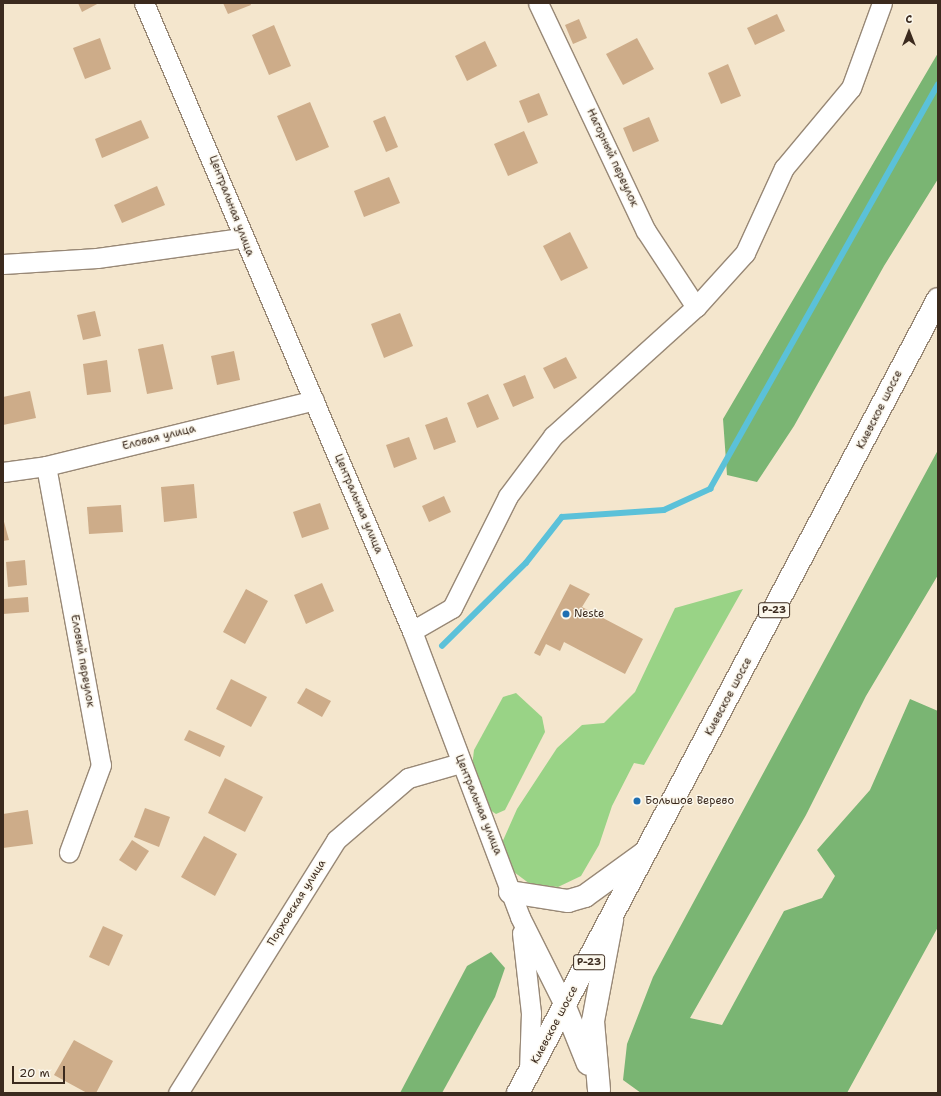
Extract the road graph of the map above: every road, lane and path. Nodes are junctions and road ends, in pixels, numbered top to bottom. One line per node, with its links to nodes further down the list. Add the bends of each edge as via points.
1 (144, 3): 4 (street, Центральная улица, via 218,171)
2 (538, 3): 7 (street, Нагорный переулок, via 646,231)
3 (882, 3): 7 (street, via 851,88 784,168 745,252)
4 (242, 238): 5 (street, via 97,258); 8 (street, Центральная улица)
5 (3, 264)
6 (938, 299): 13 (main road, Киевское шоссе / Р-23)
7 (696, 307): 11 (street, via 553,436 508,496 452,608)
8 (314, 400): 9 (street, Еловая улица); 11 (street, Центральная улица)
9 (46, 466): 10 (street, Еловая улица); 14 (street, Еловый переулок, via 101,765)
10 (3, 472)
11 (412, 631): 12 (street, Центральная улица)
12 (460, 763): 15 (street, Центральная улица, via 493,839); 21 (street, Порховская улица, via 408,778 336,840)
13 (647, 851): 15 (main road, via 585,896 568,901); 17 (main road, Киевское шоссе / Р-23)
14 (69, 852)
15 (510, 892): 16 (street, Центральная улица)
16 (520, 917): 18 (street, Центральная улица); 19 (street, via 531,1012)
17 (613, 917): 18 (main road, Киевское шоссе / Р-23); 20 (main road, via 593,1021)
18 (565, 1007): 19 (main road, Киевское шоссе / Р-23); 20 (main road)
19 (529, 1072): 22 (main road, Киевское шоссе / Р-23)
20 (600, 1092)
21 (178, 1093)
22 (518, 1093)

